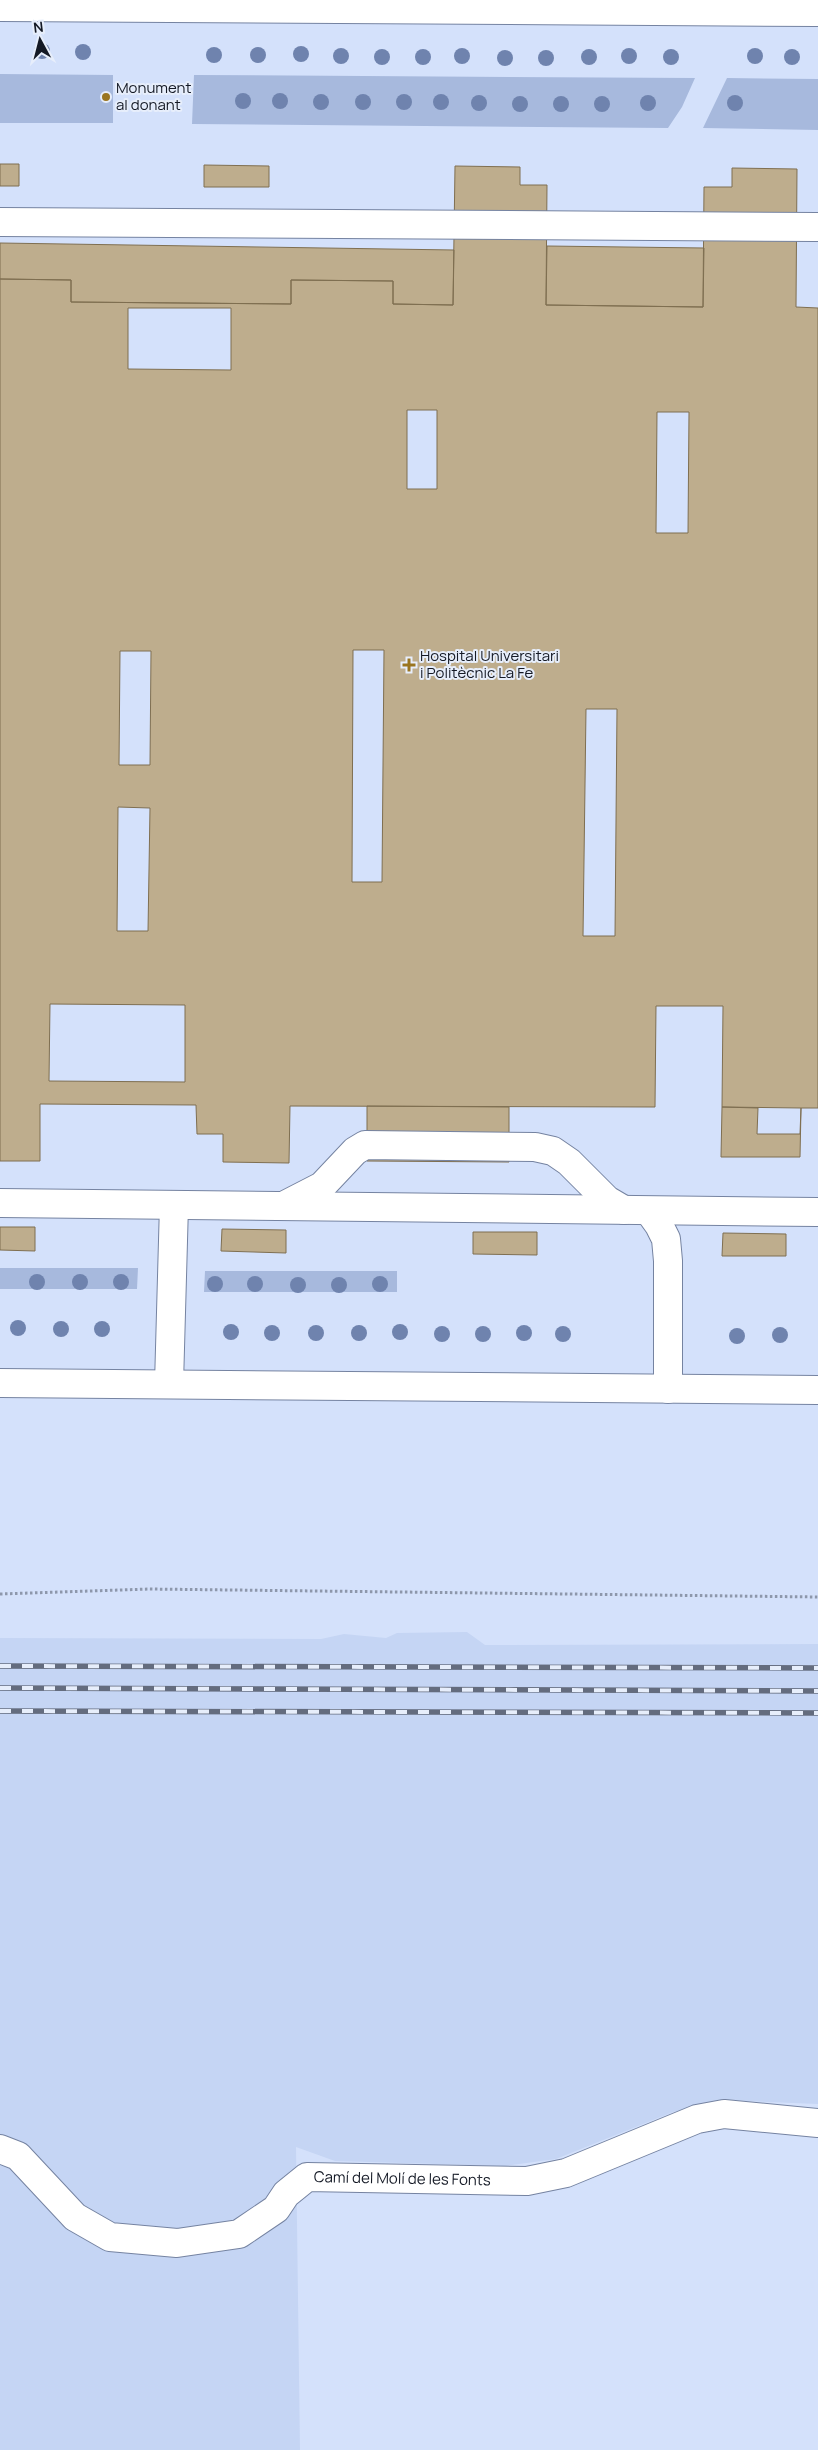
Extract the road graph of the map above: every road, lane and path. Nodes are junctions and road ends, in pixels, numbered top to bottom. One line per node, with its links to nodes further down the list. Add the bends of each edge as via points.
1 (0, 7): 2 (street)
2 (818, 12)
3 (0, 222): 4 (street)
4 (818, 228)
5 (0, 1203): 6 (street)
6 (174, 1205): 7 (street); 11 (street)
7 (283, 1206): 8 (street); 8 (street, via 322,1186 354,1151 365,1145 535,1146 553,1151 569,1162 607,1200)
8 (636, 1211): 9 (street); 12 (street, via 659,1225 666,1239)
9 (818, 1212)
10 (0, 1383): 11 (street)
11 (169, 1384): 12 (street)
12 (668, 1389): 13 (street)
13 (818, 1390)
14 (0, 1594): 15 (path, via 150,1589)
15 (818, 1597)
16 (818, 2123): 17 (street, Camí del Molí de les Fonts, via 724,2114 697,2120 566,2173 527,2181 307,2177 286,2194 276,2209 239,2234 177,2243 110,2237 75,2217 18,2156)
17 (0, 2149)

